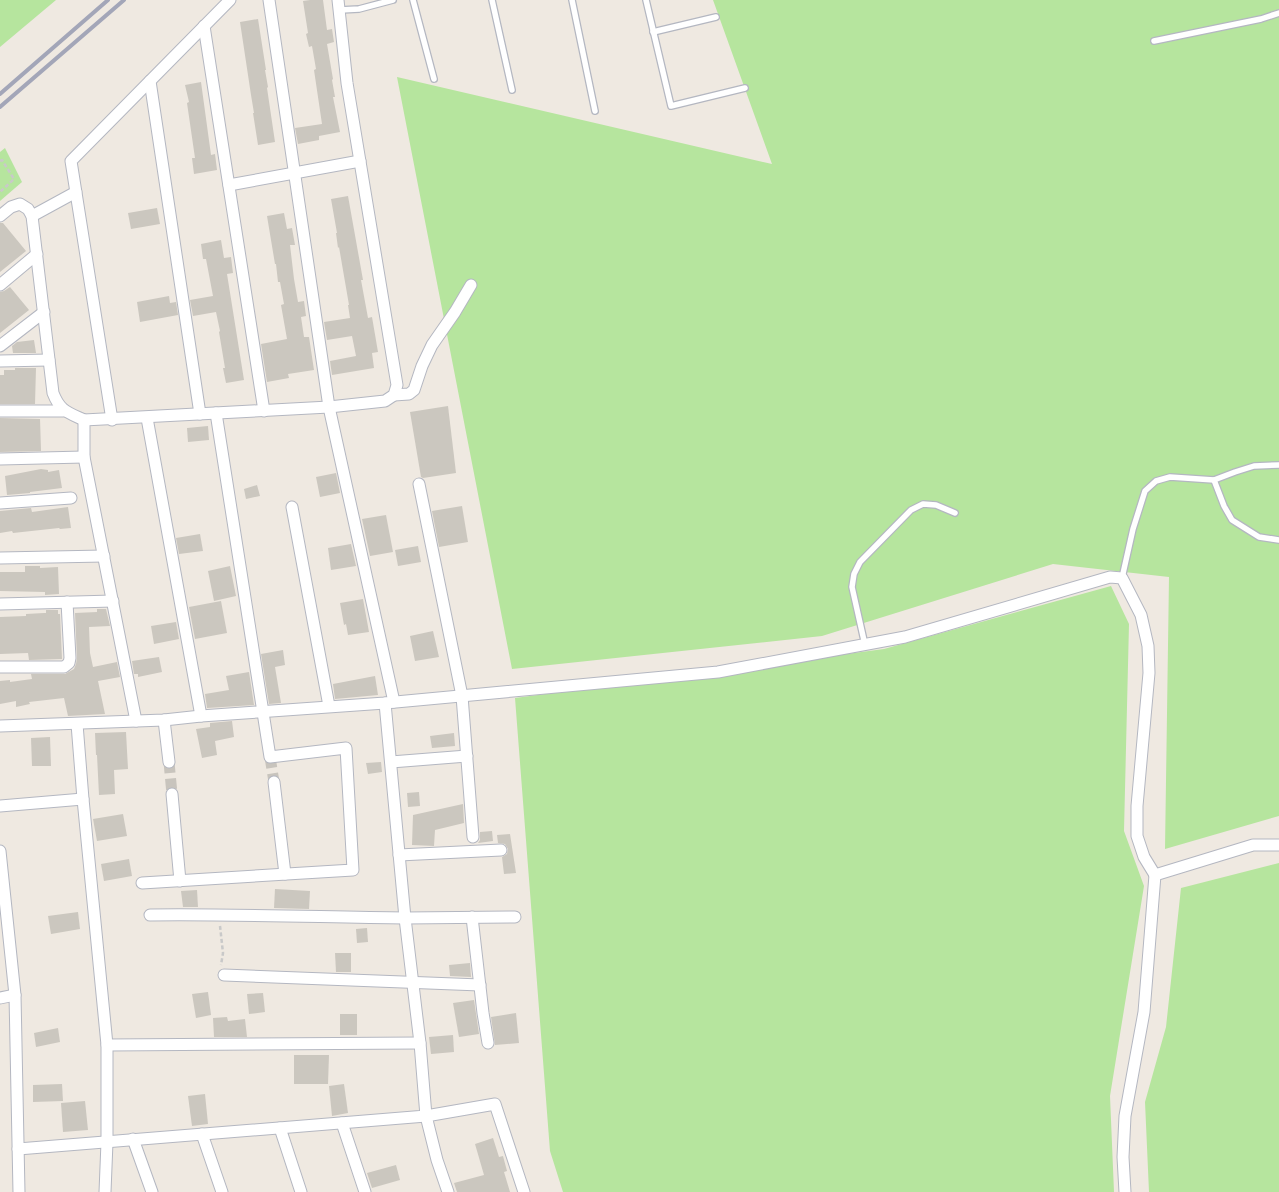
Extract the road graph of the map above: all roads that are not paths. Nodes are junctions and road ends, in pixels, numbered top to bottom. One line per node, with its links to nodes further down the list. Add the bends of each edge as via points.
1 (230, 0): 11 (street)
2 (269, 0): 20 (street)
3 (394, 0): 8 (lane, via 358,9)
4 (414, 0): 14 (lane)
5 (492, 0): 17 (lane)
6 (572, 0): 18 (lane)
7 (646, 0): 12 (lane)
8 (339, 5): 19 (street)
9 (1279, 13): 13 (lane)
10 (716, 17): 12 (lane)
11 (204, 26): 15 (street); 21 (street)
12 (653, 32): 16 (lane, via 671,106)
13 (1154, 41)
14 (434, 79)
15 (150, 81): 22 (street, via 71,161); 37 (street)
16 (745, 88)
17 (512, 90)
18 (595, 111)
19 (360, 161): 20 (street); 32 (street, via 397,385)
20 (295, 173): 21 (street); 33 (street)
21 (229, 185): 35 (street)
22 (76, 192): 24 (street); 41 (street)
23 (0, 216): 24 (street, via 11,206 20,204 28,208)
24 (32, 216): 25 (street)
25 (37, 254): 26 (street); 28 (street)
26 (0, 285)
27 (472, 285): 32 (street, via 432,345 414,390)
28 (44, 312): 29 (street); 30 (street)
29 (0, 346)
30 (49, 360): 31 (street); 36 (street, via 53,393)
31 (0, 361)
32 (394, 396): 33 (street, via 385,401)
33 (329, 407): 35 (street); 61 (street)
34 (0, 410): 36 (street)
35 (264, 410): 38 (street)
36 (63, 411): 40 (street)
37 (200, 414): 38 (street); 39 (street)
38 (216, 414): 63 (street)
39 (147, 418): 41 (street); 64 (street)
40 (84, 420): 41 (street); 42 (street)
41 (112, 420)
42 (84, 457): 43 (street); 52 (street)
43 (0, 459)
44 (1279, 465): 45 (lane, via 1254,466)
45 (1214, 480): 51 (lane, via 1232,520 1259,537); 54 (lane, via 1170,477 1156,480 1145,491)
46 (419, 484): 60 (street)
47 (71, 498): 48 (street)
48 (0, 503)
49 (292, 507): 62 (street)
50 (955, 513): 58 (lane, via 936,505 923,504 911,510 860,562 852,587)
51 (1279, 540)
52 (104, 556): 53 (street); 55 (street)
53 (0, 558)
54 (1122, 578): 58 (street, via 1110,577 905,637); 82 (street, via 1141,615 1148,646 1149,673 1137,836)
55 (113, 601): 56 (street); 66 (street)
56 (67, 602): 57 (street); 59 (street, via 69,663 64,667)
57 (0, 604)
58 (864, 644): 60 (street, via 718,672)
59 (0, 667)
60 (462, 696): 61 (street); 69 (street)
61 (389, 703): 62 (street); 71 (street)
62 (329, 706): 63 (street)
63 (262, 712): 64 (street); 81 (street, via 270,757 346,748 354,870)
64 (201, 716): 65 (street)
65 (164, 720): 66 (street); 70 (street)
66 (136, 721): 67 (street)
67 (77, 724): 68 (street); 74 (street)
68 (0, 726)
69 (467, 756): 71 (street); 76 (street)
70 (169, 762)
71 (390, 762): 80 (street)
72 (274, 782): 81 (street)
73 (172, 794): 83 (street)
74 (83, 799): 75 (street); 96 (street)
75 (0, 806)
76 (473, 837)
77 (1279, 845): 82 (street, via 1253,845)
78 (0, 850): 92 (street)
79 (501, 850): 80 (street)
80 (399, 855): 88 (street)
81 (286, 874): 83 (street)
82 (1155, 875): 112 (street, via 1144,1012 1125,1116)
83 (180, 881): 84 (street)
84 (142, 883)
85 (150, 915): 88 (street)
86 (472, 917): 87 (street); 88 (street); 91 (street)
87 (515, 917)
88 (405, 918): 90 (street)
89 (224, 975): 90 (street)
90 (412, 983): 91 (street); 94 (street)
91 (480, 985): 95 (street)
92 (15, 995): 93 (street); 103 (street)
93 (0, 998)
94 (420, 1043): 96 (street); 97 (street)
95 (488, 1043)
96 (107, 1045): 102 (street)
97 (426, 1116): 98 (street); 110 (street); 111 (street, via 495,1104)
98 (342, 1123): 99 (street); 109 (street)
99 (280, 1128): 100 (street); 108 (street)
100 (202, 1134): 101 (street); 107 (street)
101 (133, 1139): 102 (street); 106 (street)
102 (107, 1142): 103 (street); 105 (street)
103 (18, 1149): 104 (street)
104 (19, 1192)
105 (105, 1192)
106 (152, 1192)
107 (222, 1192)
108 (301, 1192)
109 (365, 1192)
110 (448, 1192)
111 (524, 1192)
112 (1125, 1192)

